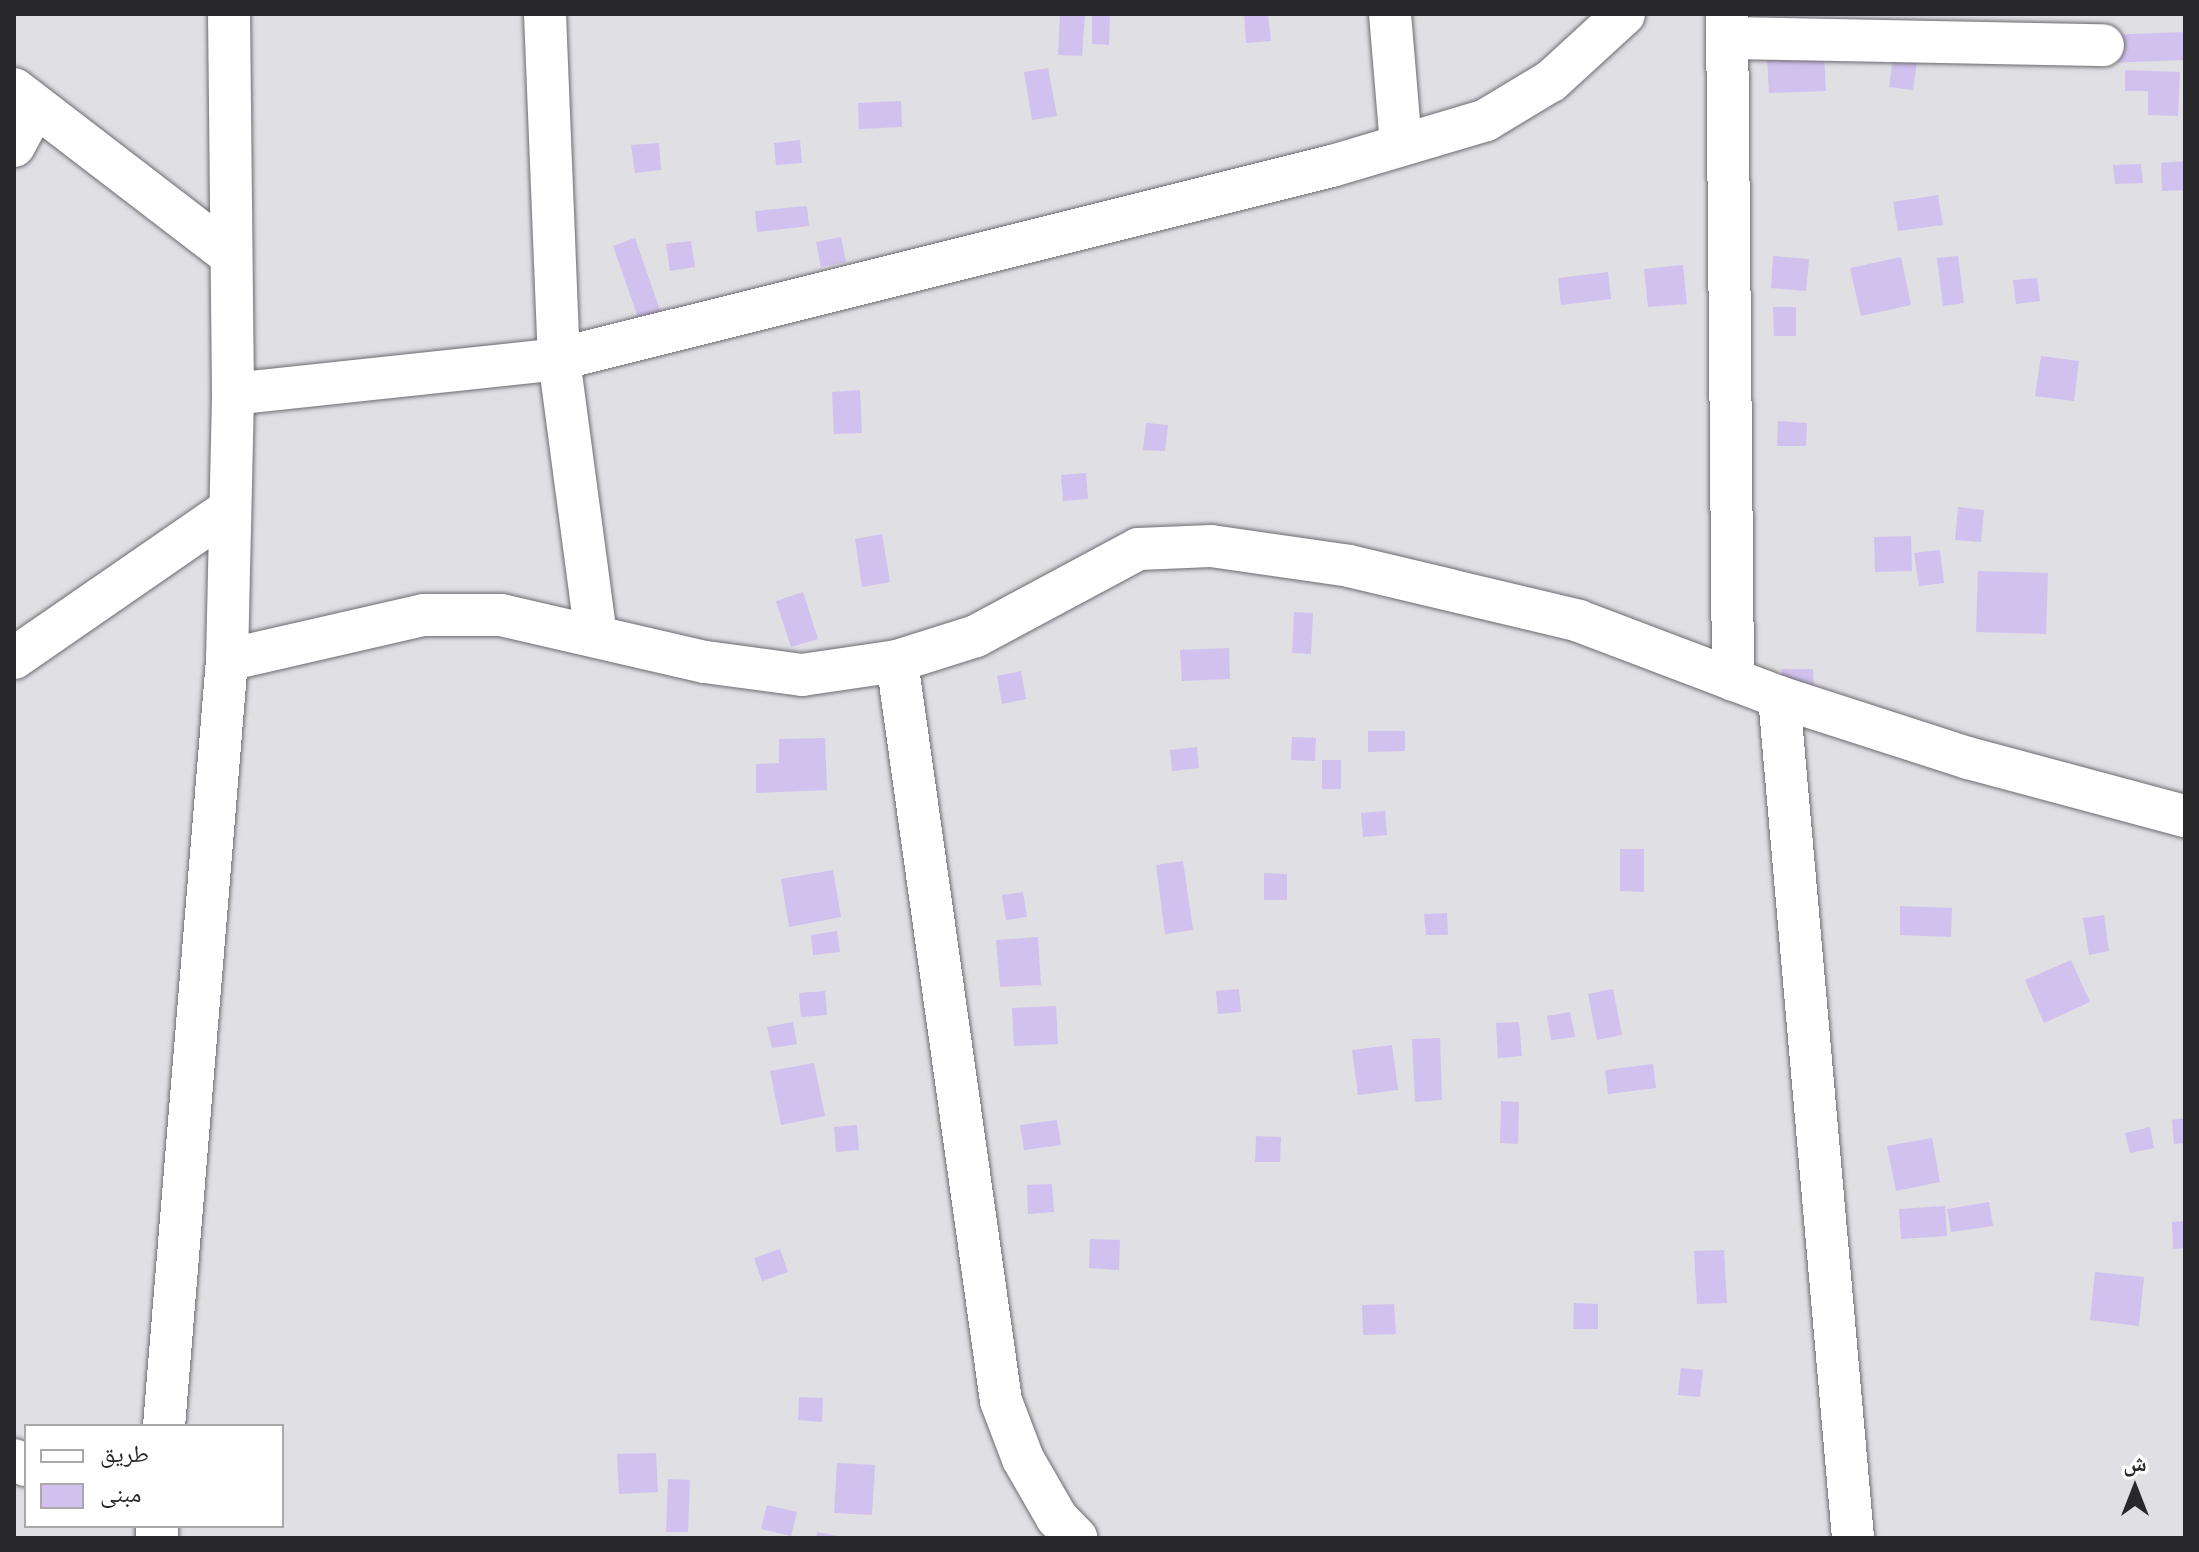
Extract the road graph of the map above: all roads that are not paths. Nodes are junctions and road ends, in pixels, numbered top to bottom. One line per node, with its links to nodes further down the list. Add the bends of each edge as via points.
1 (229, 14): 10 (street)
2 (545, 14): 11 (street)
3 (1390, 14): 8 (street)
4 (1624, 14): 8 (street, via 1551,81 1486,120)
5 (1727, 26): 6 (street); 18 (street)
6 (2103, 45)
7 (24, 98): 9 (street); 10 (street)
8 (1401, 145): 11 (street)
9 (14, 146)
10 (228, 253): 12 (street)
11 (559, 359): 12 (street); 14 (street)
12 (233, 394): 13 (street)
13 (230, 509): 15 (street); 16 (street)
14 (596, 635): 16 (street, via 501,615 424,615); 17 (street, via 705,662 802,675)
15 (14, 658)
16 (227, 660): 21 (street)
17 (897, 661): 18 (street, via 976,636 1138,549 1211,546 1349,566 1579,621); 22 (street, via 1001,1401 1023,1459 1057,1518)
18 (1733, 680): 19 (street)
19 (1779, 697): 20 (street, via 1968,758); 23 (street)
20 (2185, 816)
21 (164, 1424)
22 (1076, 1538)
23 (1853, 1538)

